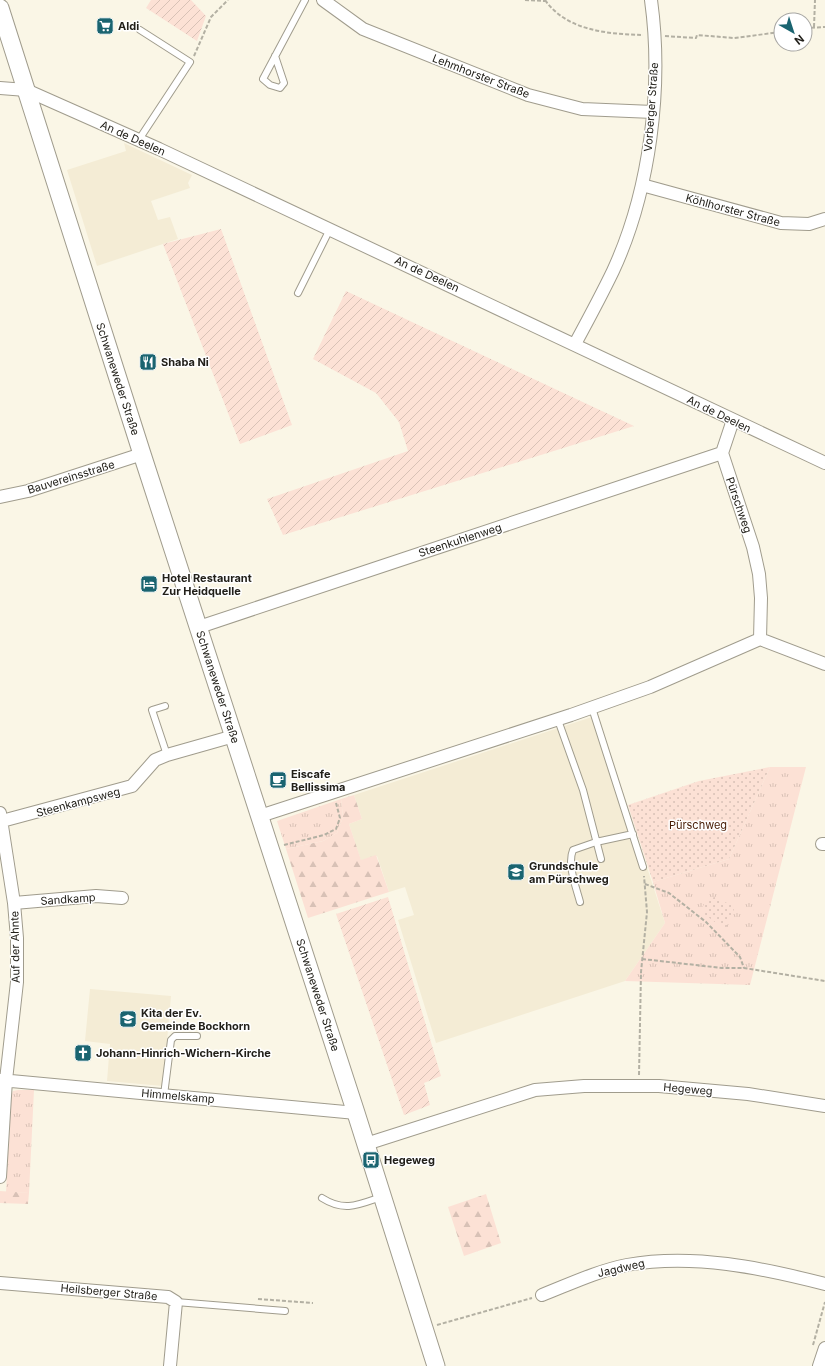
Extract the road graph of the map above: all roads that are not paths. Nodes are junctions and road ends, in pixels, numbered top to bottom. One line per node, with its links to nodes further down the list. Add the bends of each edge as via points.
1 (305, 0): 6 (lane)
2 (322, 0): 9 (street, Lehmhorster Straße, via 363,29 528,95 582,109)
3 (651, 0): 9 (street, Vorberger Straße, via 656,35)
4 (0, 8): 8 (main road, Schwaneweder Straße)
5 (140, 30): 10 (lane, via 190,62)
6 (275, 56): 6 (lane, via 263,79 270,86 280,88 284,83)
7 (0, 88): 8 (street)
8 (26, 90): 10 (street, An de Deelen); 17 (main road, Schwaneweder Straße)
9 (652, 112): 11 (street, Vorberger Straße)
10 (138, 141): 13 (street, An de Deelen)
11 (642, 185): 12 (street, Köhlhorster Straße, via 781,223 809,224); 15 (street, Vorberger Straße, via 630,227 613,270)
12 (825, 220)
13 (330, 228): 14 (lane); 15 (street, An de Deelen)
14 (298, 293)
15 (575, 344): 16 (street, An de Deelen)
16 (733, 420): 18 (street); 19 (street, An de Deelen)
17 (142, 454): 20 (street, Bauvereinsstraße, via 28,491); 21 (main road, Schwaneweder Straße)
18 (722, 454): 21 (street, Steenkuhlenweg); 22 (street, Pürschweg, via 753,547 759,574)
19 (825, 463)
20 (0, 497)
21 (199, 627): 27 (main road, Schwaneweder Straße)
22 (760, 639): 23 (street); 25 (street, via 650,688)
23 (825, 664)
24 (165, 706): 28 (lane, via 152,710)
25 (592, 708): 26 (street); 31 (lane)
26 (558, 720): 29 (street); 32 (lane, via 583,790)
27 (234, 736): 28 (street, Steenkampsweg); 29 (main road, Schwaneweder Straße)
28 (167, 755): 30 (street, Steenkampsweg, via 155,760 132,786)
29 (260, 816): 42 (main road, Schwaneweder Straße)
30 (1, 817): 37 (street, Auf der Ahnte)
31 (632, 834): 32 (lane); 34 (lane)
32 (596, 842): 33 (lane); 36 (lane, via 573,850 571,855)
33 (601, 859)
34 (643, 867)
35 (122, 898): 37 (street, Sandkamp, via 96,896)
36 (580, 902)
37 (14, 903): 39 (street, Auf der Ahnte, via 17,982)
38 (197, 1036): 40 (lane, via 175,1036 171,1040)
39 (3, 1080): 40 (street, Himmelskamp); 44 (street, Auf der Ahnte)
40 (164, 1095): 42 (street, Himmelskamp)
41 (825, 1106): 43 (street, Hegeweg, via 748,1094 659,1086 584,1086 535,1090)
42 (356, 1113): 43 (main road, Schwaneweder Straße)
43 (366, 1144): 45 (main road, Schwaneweder Straße)
44 (0, 1177)
45 (383, 1197): 46 (lane, via 346,1206 335,1205); 54 (main road, Schwaneweder Straße)
46 (322, 1198)
47 (0, 1283): 50 (street, Heilsberger Straße, via 168,1297)
48 (825, 1284): 49 (street, Jagdweg, via 750,1267 654,1261 601,1271)
49 (542, 1295)
50 (176, 1302): 51 (lane); 53 (street)
51 (285, 1311)
52 (825, 1348): 55 (street)
53 (170, 1366)
54 (436, 1366)
55 (819, 1366)

